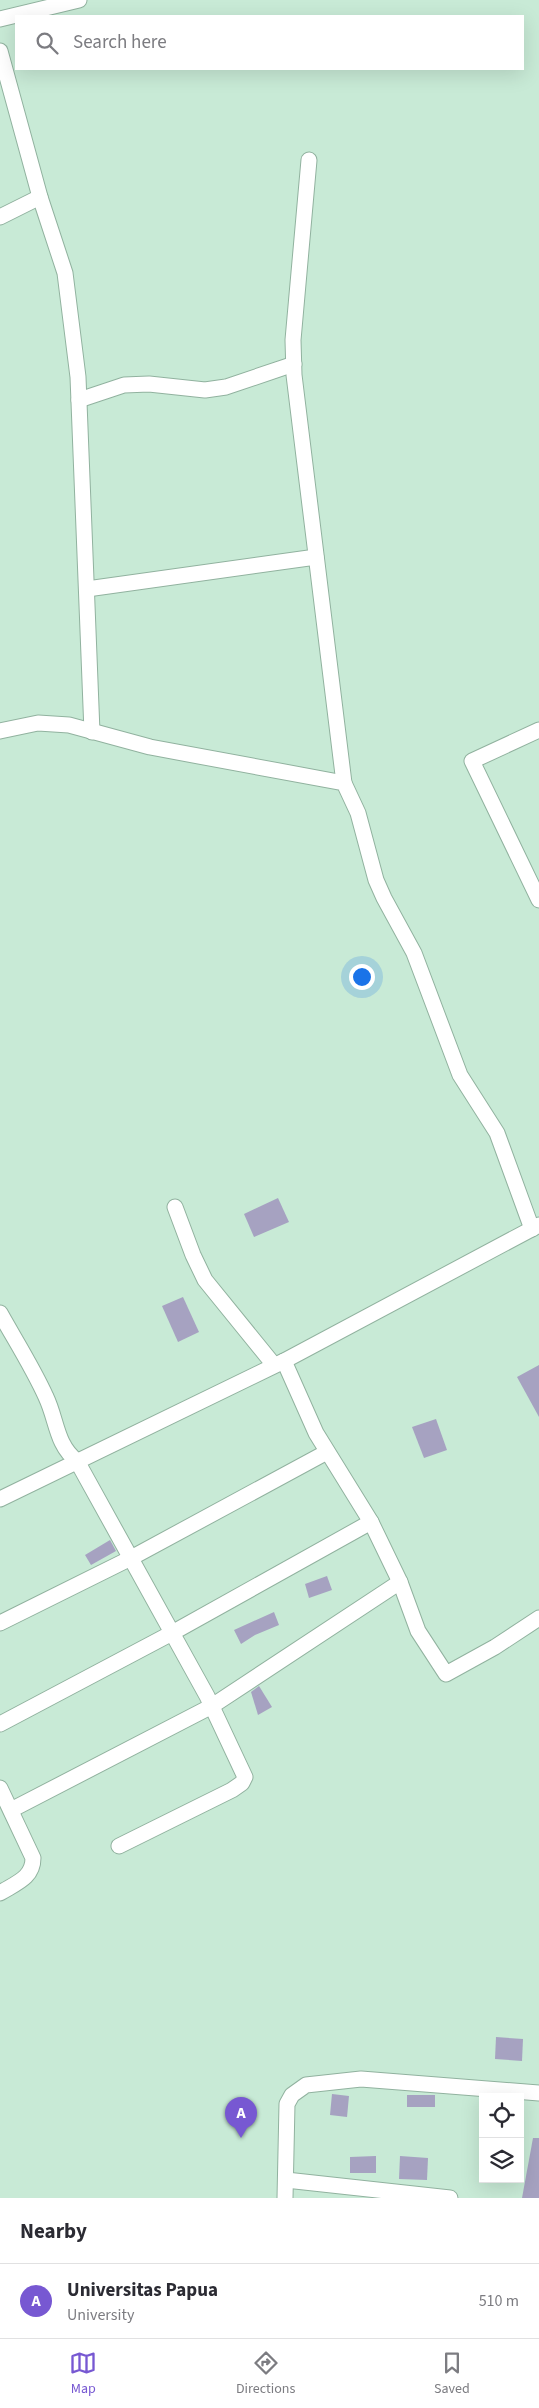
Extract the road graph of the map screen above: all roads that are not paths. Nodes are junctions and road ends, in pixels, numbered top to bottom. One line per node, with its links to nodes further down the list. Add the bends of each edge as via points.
1 (79, 0): 3 (street)
2 (15, 15): 4 (street)
3 (17, 15)
4 (0, 19)
5 (0, 51): 7 (street)
6 (309, 160): 9 (street, via 293,340)
7 (40, 197): 8 (street); 10 (street, via 65,273)
8 (0, 217)
9 (294, 364): 10 (street, via 226,387 206,390 149,384 124,385); 11 (street)
10 (79, 400): 12 (street)
11 (316, 557): 12 (street); 16 (street)
12 (87, 589): 15 (street)
13 (539, 730): 17 (street, via 472,761)
14 (0, 731): 15 (street, via 38,723)
15 (92, 732): 16 (street, via 150,747)
16 (344, 783): 19 (street, via 358,813 380,889 414,953 460,1075 497,1133)
17 (539, 900)
18 (175, 1207): 21 (street, via 206,1280)
19 (536, 1227): 21 (street)
20 (1, 1316): 23 (street, via 45,1395 62,1445)
21 (279, 1363): 22 (street); 23 (street)
22 (327, 1452): 25 (street); 26 (street)
23 (77, 1461): 24 (street); 26 (street)
24 (0, 1498)
25 (371, 1522): 27 (street); 30 (street)
26 (131, 1558): 29 (street); 30 (street)
27 (400, 1582): 28 (street, via 418,1631 446,1674); 31 (street)
28 (539, 1618)
29 (0, 1623)
30 (172, 1632): 31 (street); 32 (street)
31 (212, 1706): 34 (street); 35 (street, via 243,1769 245,1777 242,1783)
32 (0, 1724)
33 (0, 1788): 34 (street)
34 (11, 1810): 36 (street, via 33,1858 33,1867 28,1876)
35 (119, 1846)
36 (0, 1893)
37 (539, 2093): 38 (street, via 361,2079 306,2085 292,2095 287,2104)
38 (286, 2180): 39 (street); 40 (street)
39 (285, 2198)
40 (450, 2198)

